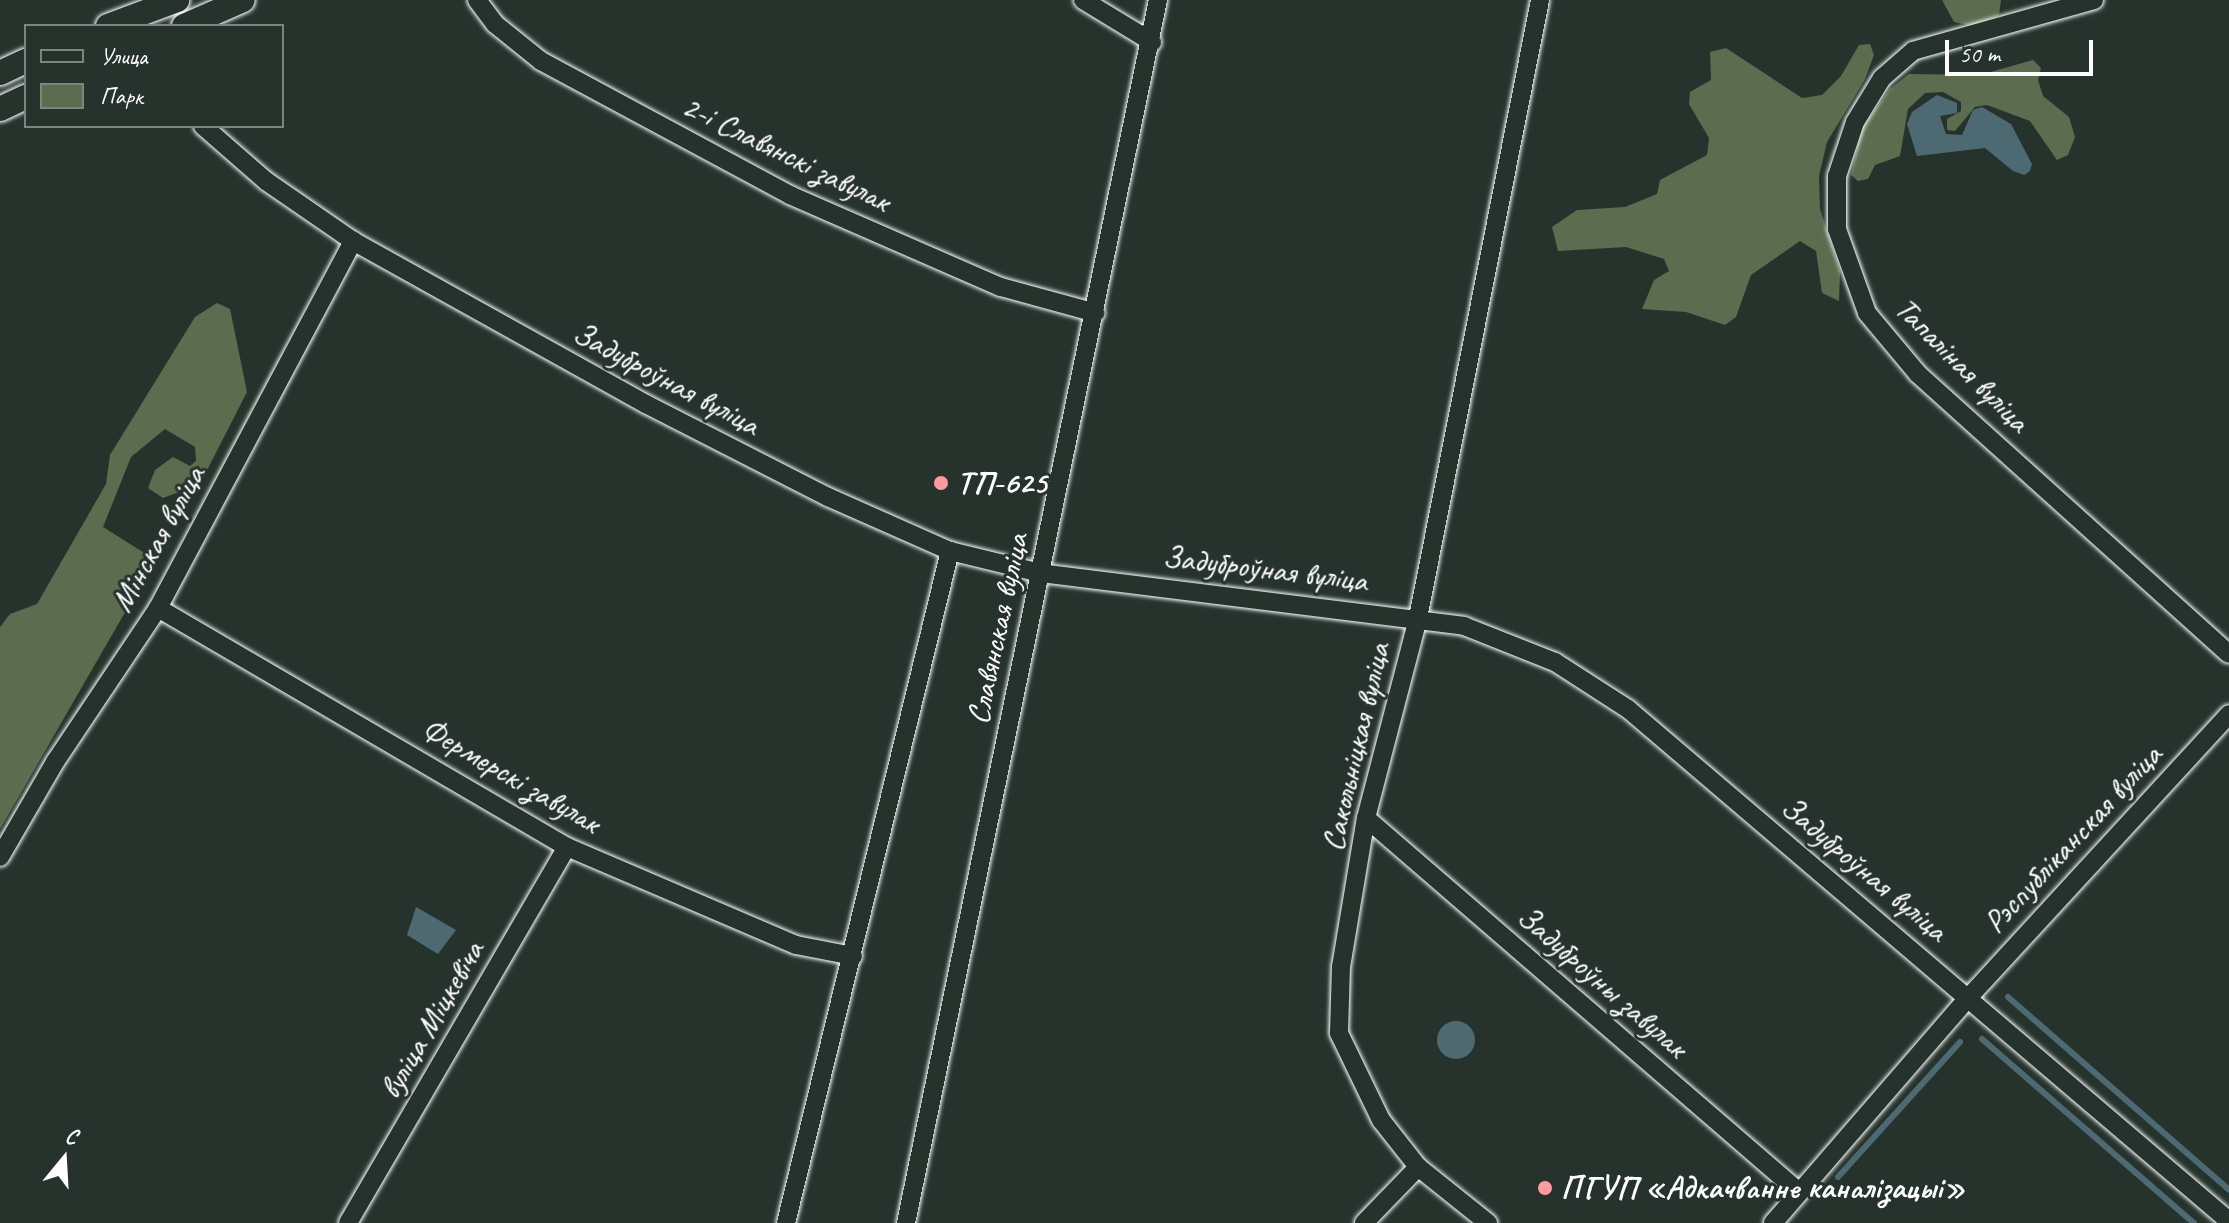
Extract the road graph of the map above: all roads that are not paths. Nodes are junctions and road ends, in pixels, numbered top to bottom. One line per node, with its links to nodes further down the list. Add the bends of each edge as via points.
1 (177, 0): 8 (main road)
2 (243, 0): 9 (main road)
3 (477, 0): 17 (street, 2-і Славянскі завулак, via 495,24 541,61 790,195 1001,287)
4 (1083, 0): 10 (street)
5 (1158, 0): 10 (street, Славянская вуліца)
6 (1540, 0): 21 (street, Сакольніцкая вуліца)
7 (2094, 0): 22 (street, Тапаліная вуліца, via 1913,51 1882,78 1855,122 1837,176 1837,229 1867,313 1918,374)
8 (113, 24)
9 (189, 24)
10 (1152, 42): 17 (street, Славянская вуліца)
11 (24, 62): 12 (main road)
12 (0, 73)
13 (24, 98): 14 (main road)
14 (1, 106)
15 (205, 128): 16 (street, Задуброўная вуліца, via 266,181)
16 (353, 241): 18 (street, Задуброўная вуліца, via 646,404 828,497); 20 (street, Мінская вуліца)
17 (1096, 313): 19 (street, Славянская вуліца)
18 (950, 551): 19 (street, Задуброўная вуліца); 27 (street, Славянская вуліца)
19 (1040, 573): 21 (street, Задуброўная вуліца); 34 (street, Славянская вуліца)
20 (158, 608): 25 (street, Фермерскі завулак); 26 (street, Мінская вуліца, via 55,762)
21 (1418, 618): 24 (street, Сакольніцкая вуліца); 28 (street, Задуброўная вуліца, via 1503,639 1596,686)
22 (2229, 654)
23 (2229, 714): 28 (street, Рэспубліканская вуліца)
24 (1366, 818): 29 (street, Сакольніцкая вуліца, via 1341,967 1339,1033 1381,1120); 30 (street, Задуброўны завулак)
25 (567, 847): 27 (street, Фермерскі завулак, via 796,945); 32 (street, вуліца Міцкевіча)
26 (0, 857)
27 (853, 956): 33 (street, Славянская вуліца)
28 (1969, 997): 30 (street, Рэспубліканская вуліца); 31 (street, Задуброўная вуліца)
29 (1418, 1167): 35 (street); 36 (street, Сакольніцкая вуліца)
30 (1799, 1192): 37 (street, Рэспубліканская вуліца)
31 (2229, 1221)
32 (348, 1223)
33 (786, 1223)
34 (906, 1223)
35 (1364, 1223)
36 (1488, 1223)
37 (1773, 1223)

